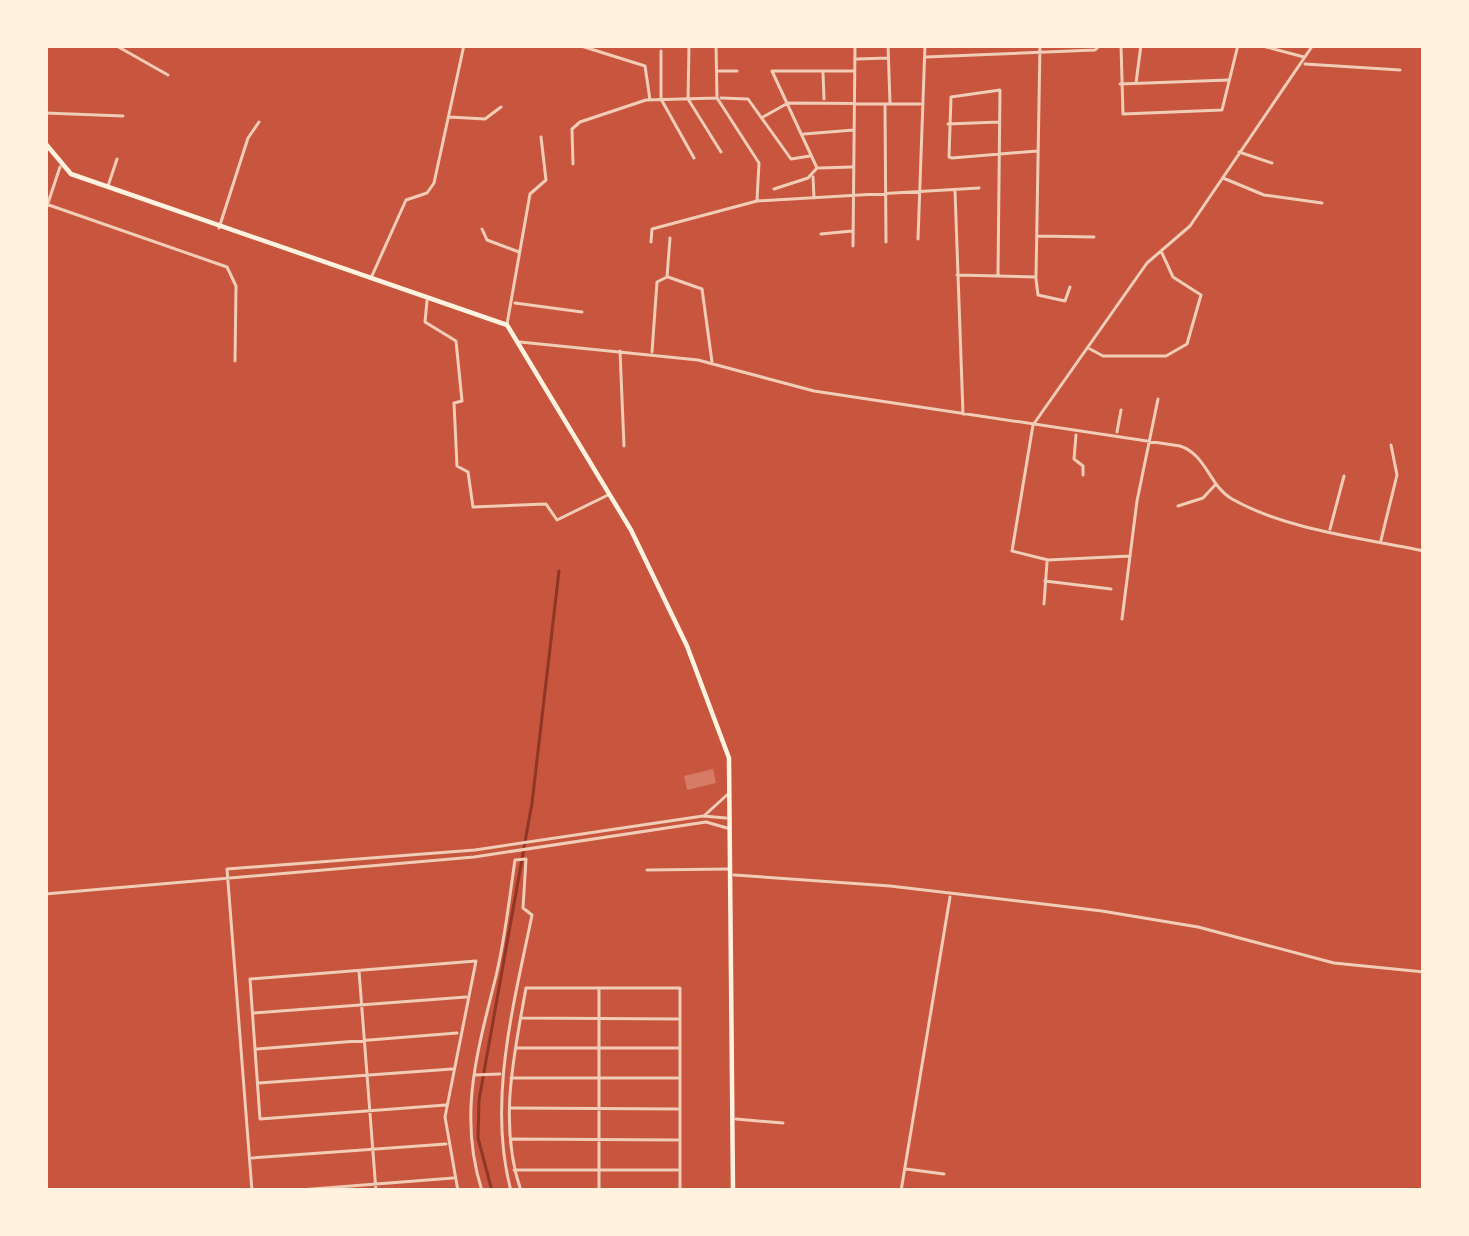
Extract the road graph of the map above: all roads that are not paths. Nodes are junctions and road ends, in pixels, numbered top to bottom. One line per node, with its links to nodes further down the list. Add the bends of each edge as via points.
1 (115, 45): 31 (street)
2 (464, 45): 47 (street)
3 (578, 45): 38 (street, via 645,66)
4 (689, 45): 37 (street)
5 (716, 45): 27 (street)
6 (856, 45): 24 (street)
7 (889, 45): 22 (street)
8 (925, 45): 23 (street)
9 (934, 45): 21 (street)
10 (1100, 45): 18 (street)
11 (1121, 45): 34 (street)
12 (1142, 45): 33 (street)
13 (1223, 45): 14 (street)
14 (1240, 45): 32 (street)
15 (1259, 45): 25 (street)
16 (1313, 45): 25 (street)
17 (1040, 47): 18 (street); 19 (street); 56 (street)
18 (1071, 47)
19 (1014, 48): 21 (street)
20 (661, 51): 36 (street)
21 (934, 56): 23 (street)
22 (888, 58): 24 (street); 42 (street)
23 (925, 58): 43 (street)
24 (855, 59): 30 (street)
25 (1305, 60): 26 (street, via 1316,69); 58 (street)
26 (1400, 70)
27 (717, 71): 28 (street); 35 (street)
28 (737, 71)
29 (823, 71): 30 (street); 40 (street, via 772,71); 41 (street)
30 (855, 71): 39 (street)
31 (168, 75)
32 (1228, 80): 33 (street); 34 (street, via 1222,110 1123,114)
33 (1136, 83): 34 (street)
34 (1118, 84)
35 (717, 98): 37 (street); 48 (street, via 748,98); 79 (street, via 759,163)
36 (661, 99): 37 (street); 38 (street); 61 (street)
37 (688, 99): 57 (street)
38 (650, 100): 64 (street, via 574,124)
39 (855, 102): 41 (street); 42 (street); 52 (street)
40 (788, 103): 41 (street); 48 (street); 53 (street)
41 (824, 103)
42 (888, 103): 43 (street); 75 (street)
43 (922, 104): 74 (street)
44 (501, 107): 47 (street, via 476,121)
45 (45, 113): 46 (street)
46 (123, 116)
47 (448, 116): 100 (street, via 434,183 406,200)
48 (763, 117): 60 (street, via 791,159)
49 (259, 122): 83 (street)
50 (1000, 122): 51 (street); 51 (street, via 1000,93 953,94); 59 (street)
51 (948, 124): 59 (street, via 948,156)
52 (855, 130): 53 (street); 66 (street)
53 (802, 134): 60 (street)
54 (541, 137): 95 (street, via 546,180 531,191)
55 (45, 143): 65 (main road)
56 (1037, 151): 59 (street); 87 (street)
57 (721, 152)
58 (1238, 152): 63 (street); 69 (street)
59 (1000, 153): 96 (street)
60 (812, 155): 67 (street)
61 (694, 158)
62 (117, 159): 70 (street)
63 (1272, 163)
64 (573, 164)
65 (60, 167): 70 (main road); 76 (street)
66 (855, 167): 67 (street); 77 (street)
67 (818, 168): 68 (street)
68 (813, 176): 72 (street); 78 (street)
69 (1221, 177): 80 (street, via 1264,195); 94 (street, via 1190,226)
70 (107, 188): 83 (main road)
71 (979, 188): 73 (street)
72 (774, 189)
73 (955, 189): 74 (street); 97 (street)
74 (920, 190): 75 (street); 90 (street)
75 (888, 193): 77 (street); 92 (street)
76 (46, 194): 81 (street)
77 (854, 195): 78 (street); 85 (street)
78 (814, 198): 79 (street)
79 (757, 201): 91 (street, via 652,229)
80 (1322, 203)
81 (46, 204): 82 (street); 110 (street, via 227,267 236,286)
82 (45, 212)
83 (219, 228): 100 (main road)
84 (482, 230): 95 (street, via 487,240)
85 (854, 231): 86 (street); 93 (street)
86 (821, 233)
87 (1036, 236): 88 (street); 99 (street)
88 (1094, 237)
89 (670, 238): 98 (street)
90 (918, 239)
91 (651, 242)
92 (886, 242)
93 (853, 246)
94 (1161, 251): 107 (street); 107 (street, via 1173,277 1201,295 1187,344 1166,356 1106,356)
95 (521, 252): 103 (street)
96 (998, 273): 97 (street); 99 (street)
97 (957, 274): 114 (street)
98 (667, 277): 109 (street, via 657,282); 111 (street, via 702,289)
99 (1036, 277): 101 (street, via 1038,295 1065,301)
100 (370, 280): 102 (main road)
101 (1070, 287)
102 (428, 299): 105 (main road); 124 (street, via 425,322 456,340 457,466 468,472 472,507 546,504 557,520)
103 (513, 302): 104 (street); 105 (street)
104 (582, 312)
105 (507, 326): 106 (main road)
106 (516, 341): 108 (street); 124 (main road)
107 (1088, 348): 115 (street)
108 (620, 350): 109 (street); 120 (street)
109 (652, 354): 111 (street)
110 (235, 361)
111 (712, 364): 114 (street, via 814,392)
112 (1158, 399): 118 (street)
113 (1121, 410): 117 (street)
114 (963, 414): 115 (street)
115 (1033, 425): 116 (street); 130 (street, via 1011,549)
116 (1076, 433): 117 (street); 121 (street)
117 (1116, 434): 118 (street)
118 (1150, 439): 123 (street, via 1188,448); 129 (street)
119 (1391, 445): 127 (street, via 1397,475)
120 (624, 446)
121 (1083, 475)
122 (1344, 476): 126 (street)
123 (1217, 482): 125 (street, via 1203,498); 126 (street, via 1235,500)
124 (608, 495): 135 (main road, via 687,646 729,758)
125 (1178, 506)
126 (1329, 531): 127 (street)
127 (1381, 542): 128 (street)
128 (1424, 551)
129 (1130, 556): 130 (street); 134 (street)
130 (1048, 560): 131 (street)
131 (1046, 580): 132 (street); 133 (street)
132 (1111, 590)
133 (1044, 604)
134 (1122, 619)
135 (730, 790): 136 (street); 137 (main road)
136 (703, 815): 137 (street); 141 (street, via 475,850 227,868)
137 (731, 821): 138 (main road)
138 (732, 834): 140 (main road); 141 (street, via 706,822 544,849)
139 (647, 870): 140 (street)
140 (732, 872): 143 (street); 172 (main road)
141 (228, 879): 142 (street); 179 (street)
142 (45, 894)
143 (951, 895): 145 (street, via 1172,922 1307,958); 180 (street)
144 (359, 970): 147 (street, via 476,961); 148 (street); 149 (street, via 250,979)
145 (1424, 972)
146 (599, 988): 150 (street, via 526,988); 151 (street); 152 (street, via 680,988)
147 (468, 997): 148 (street); 153 (street)
148 (361, 1005): 149 (street); 154 (street)
149 (252, 1013): 158 (street)
150 (521, 1018): 151 (street); 155 (street)
151 (599, 1018): 152 (street); 156 (street)
152 (680, 1019): 157 (street)
153 (460, 1033): 154 (street); 159 (street)
154 (364, 1041): 158 (street); 161 (street)
155 (515, 1048): 156 (street); 163 (street)
156 (599, 1048): 157 (street); 164 (street)
157 (680, 1048): 165 (street)
158 (255, 1049): 166 (street)
159 (452, 1069): 161 (street); 167 (street)
160 (502, 1074): 162 (street); 162 (street, via 532,914 523,908 524,860 516,860); 191 (street, via 501,1139)
161 (367, 1075): 166 (street); 171 (street)
162 (475, 1075): 190 (street, via 468,1113)
163 (510, 1078): 164 (street); 168 (street)
164 (599, 1078): 165 (street); 169 (street)
165 (680, 1078): 170 (street)
166 (258, 1083): 171 (street, via 260,1119)
167 (446, 1105): 171 (street); 177 (street)
168 (509, 1108): 169 (street); 174 (street)
169 (599, 1108): 170 (street); 175 (street)
170 (680, 1109): 176 (street)
171 (369, 1111): 178 (street)
172 (734, 1119): 173 (street); 195 (main road)
173 (783, 1123)
174 (510, 1138): 175 (street); 181 (street)
175 (599, 1139): 176 (street); 182 (street)
176 (680, 1140): 183 (street)
177 (447, 1144): 178 (street); 185 (street)
178 (372, 1149): 179 (street); 186 (street)
179 (250, 1158): 187 (street)
180 (904, 1169): 184 (street); 196 (street)
181 (514, 1170): 182 (street); 192 (street)
182 (599, 1170): 183 (street); 193 (street)
183 (680, 1170): 194 (street)
184 (944, 1174)
185 (455, 1178): 186 (street); 189 (street)
186 (375, 1188): 188 (street)
187 (252, 1191)
188 (287, 1191)
189 (458, 1191)
190 (482, 1191)
191 (512, 1191)
192 (521, 1191)
193 (599, 1191)
194 (680, 1191)
195 (733, 1191)
196 (901, 1191)

